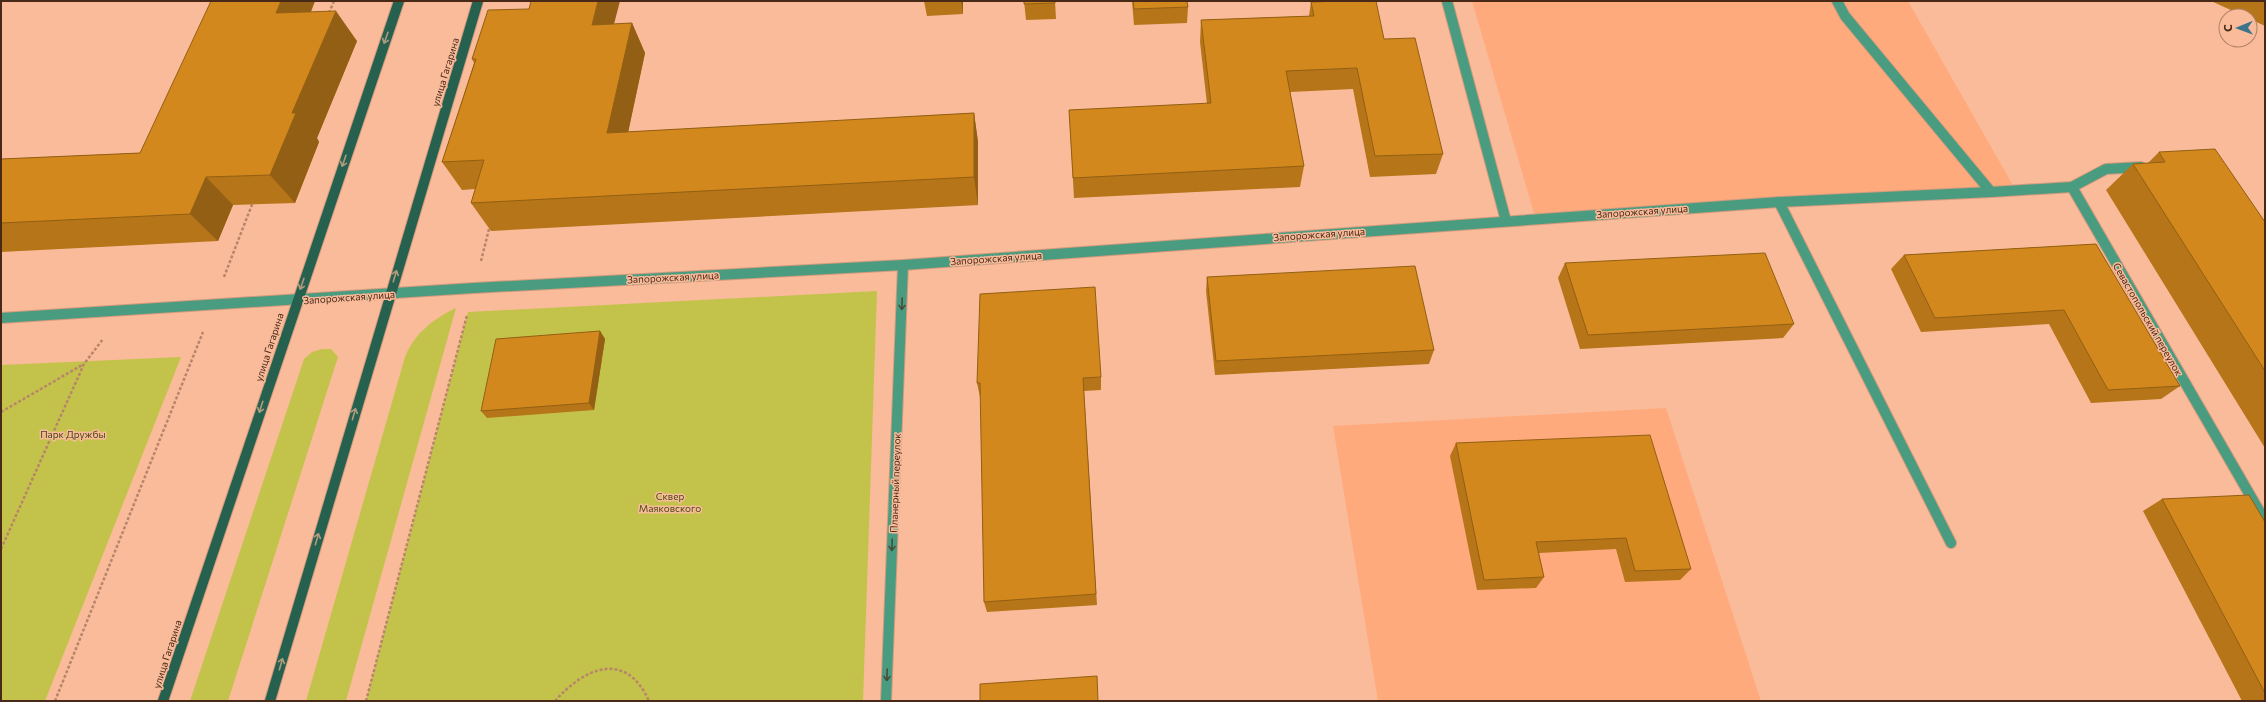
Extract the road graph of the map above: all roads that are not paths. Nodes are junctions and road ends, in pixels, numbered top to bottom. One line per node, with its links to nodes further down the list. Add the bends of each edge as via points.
1 (399, 1): 12 (main road, улица Гагарина, one-way to 12)
2 (478, 1): 11 (main road, улица Гагарина, one-way to 2)
3 (1447, 1): 9 (street)
4 (1836, 1): 7 (street, via 1845,16)
5 (2153, 167): 6 (street, via 2106,170)
6 (2072, 187): 7 (street); 14 (street, Севастопольский переулок)
7 (1991, 192): 8 (street, Запорожская улица)
8 (1779, 202): 9 (street, Запорожская улица); 15 (street)
9 (1506, 221): 10 (street, Запорожская улица)
10 (903, 265): 11 (street, Запорожская улица); 18 (street, Планерный переулок, one-way to 18)
11 (389, 294): 12 (street, Запорожская улица); 17 (main road, улица Гагарина, one-way to 11)
12 (296, 301): 13 (street, Запорожская улица); 16 (main road, улица Гагарина, one-way to 16)
13 (1, 318)
14 (2265, 521)
15 (1951, 543)
16 (163, 701)
17 (270, 701)
18 (886, 701)

